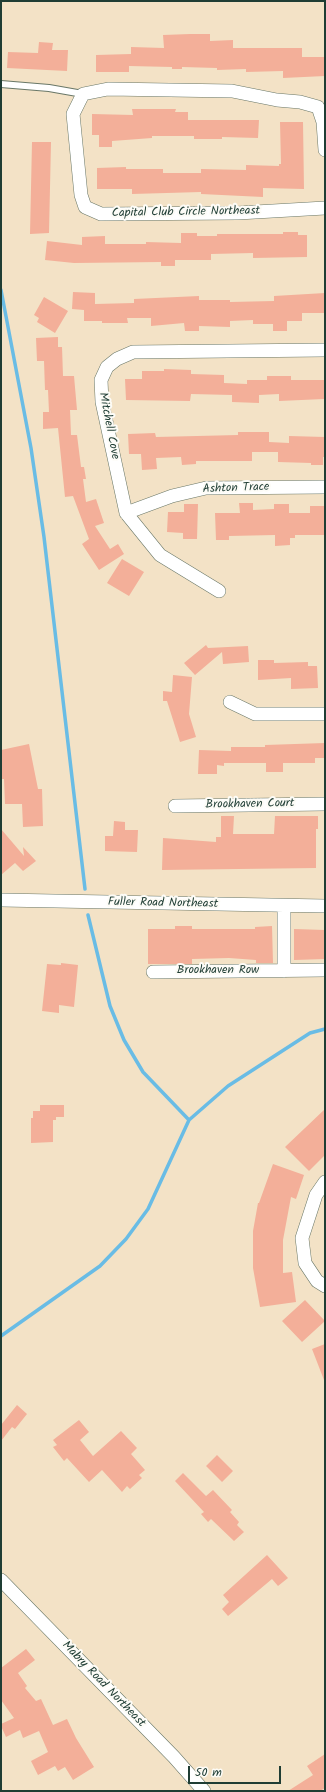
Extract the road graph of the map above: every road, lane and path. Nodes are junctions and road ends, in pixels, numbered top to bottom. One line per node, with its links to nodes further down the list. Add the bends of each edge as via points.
1 (1, 84): 2 (lane)
2 (83, 94): 3 (street, via 108,89 232,91 300,102 318,107 323,122); 4 (street, Capital Club Circle Northeast, via 73,114 81,196 85,207 100,214 238,213)
3 (325, 150)
4 (325, 208)
5 (325, 350): 7 (street, Mitchell Cove, via 133,352 107,367 101,380 102,402)
6 (325, 487): 7 (street, Ashton Trace, via 206,488 172,496)
7 (126, 513): 8 (street, Mitchell Cove, via 160,555)
8 (219, 592)
9 (230, 702): 10 (street, via 255,714)
10 (325, 714)
11 (325, 804): 12 (street, Brookhaven Court)
12 (175, 806)
13 (1, 900): 14 (street, Fuller Road Northeast)
14 (284, 906): 15 (street, Fuller Road Northeast); 17 (street)
15 (325, 906)
16 (325, 970): 17 (street, Brookhaven Row)
17 (284, 971): 18 (street, Brookhaven Row)
18 (153, 972)
19 (325, 1182): 20 (street, via 316,1195 302,1238 305,1263 317,1281)
20 (325, 1286)
21 (1, 1580): 22 (street, Mabry Road Northeast)
22 (204, 1791)

